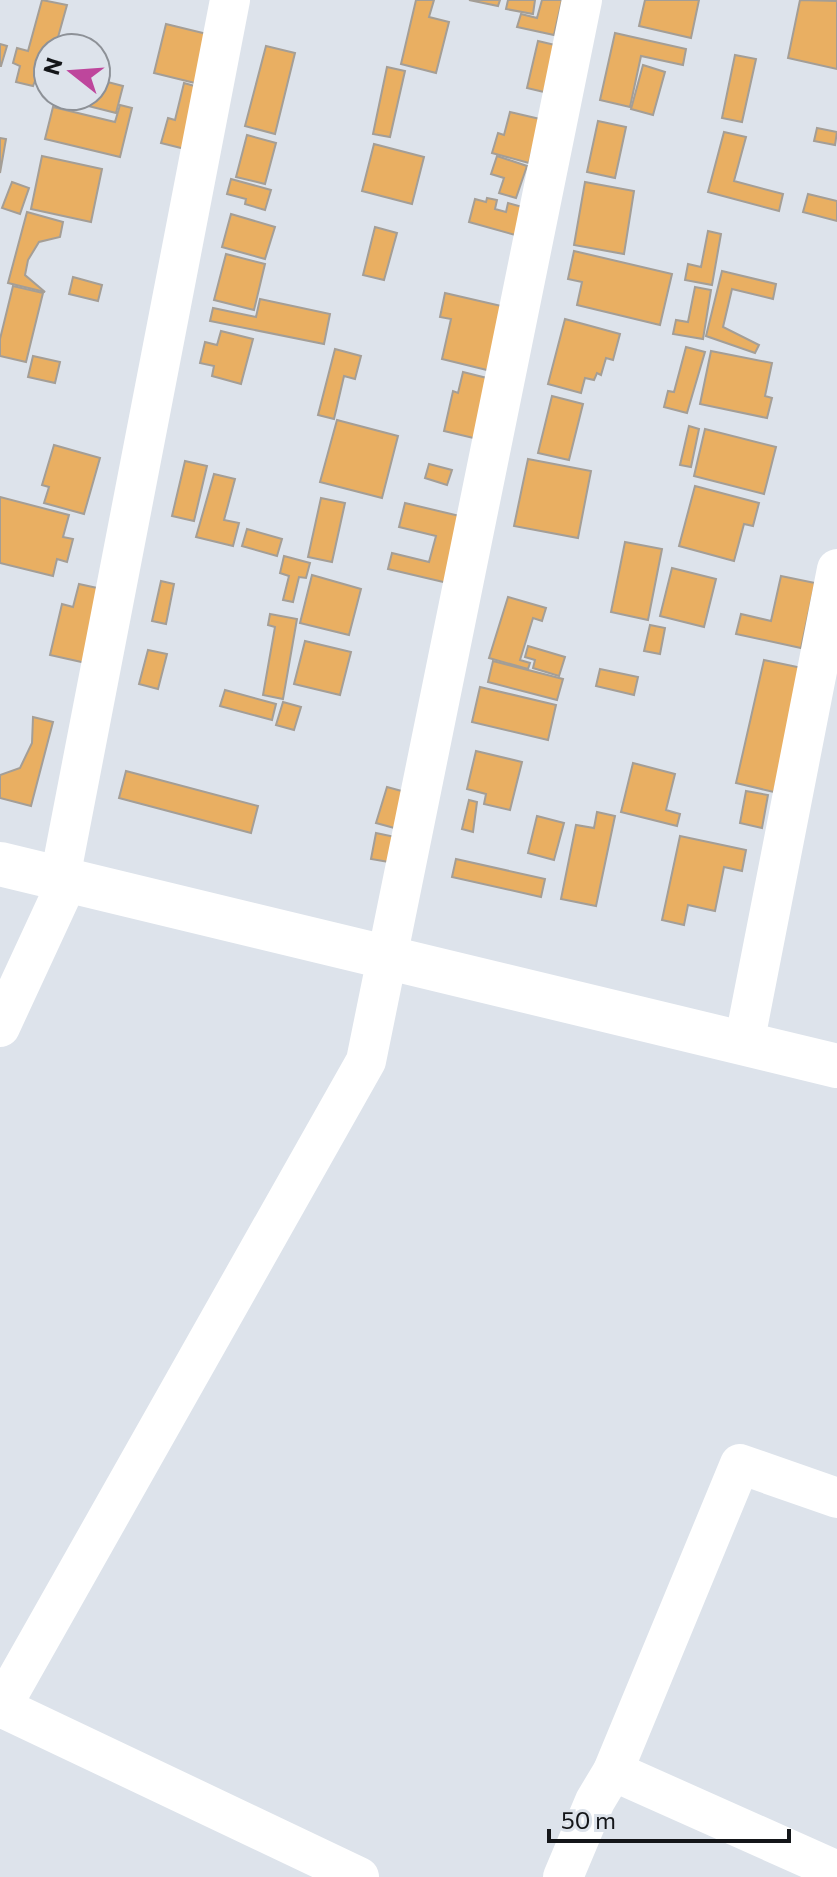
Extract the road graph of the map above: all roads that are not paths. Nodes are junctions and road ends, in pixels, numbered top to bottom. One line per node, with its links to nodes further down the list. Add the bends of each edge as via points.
1 (230, 0): 5 (street)
2 (582, 0): 6 (street)
3 (837, 569): 8 (street)
4 (0, 864): 5 (main road)
5 (64, 879): 6 (main road); 7 (street)
6 (386, 957): 8 (main road); 11 (street, via 366,1061)
7 (0, 1027)
8 (744, 1044): 9 (main road)
9 (837, 1066)
10 (837, 1498): 12 (street, via 740,1464)
11 (0, 1708): 14 (street)
12 (613, 1771): 13 (street); 15 (street)
13 (837, 1871)
14 (359, 1877)
15 (563, 1877)

